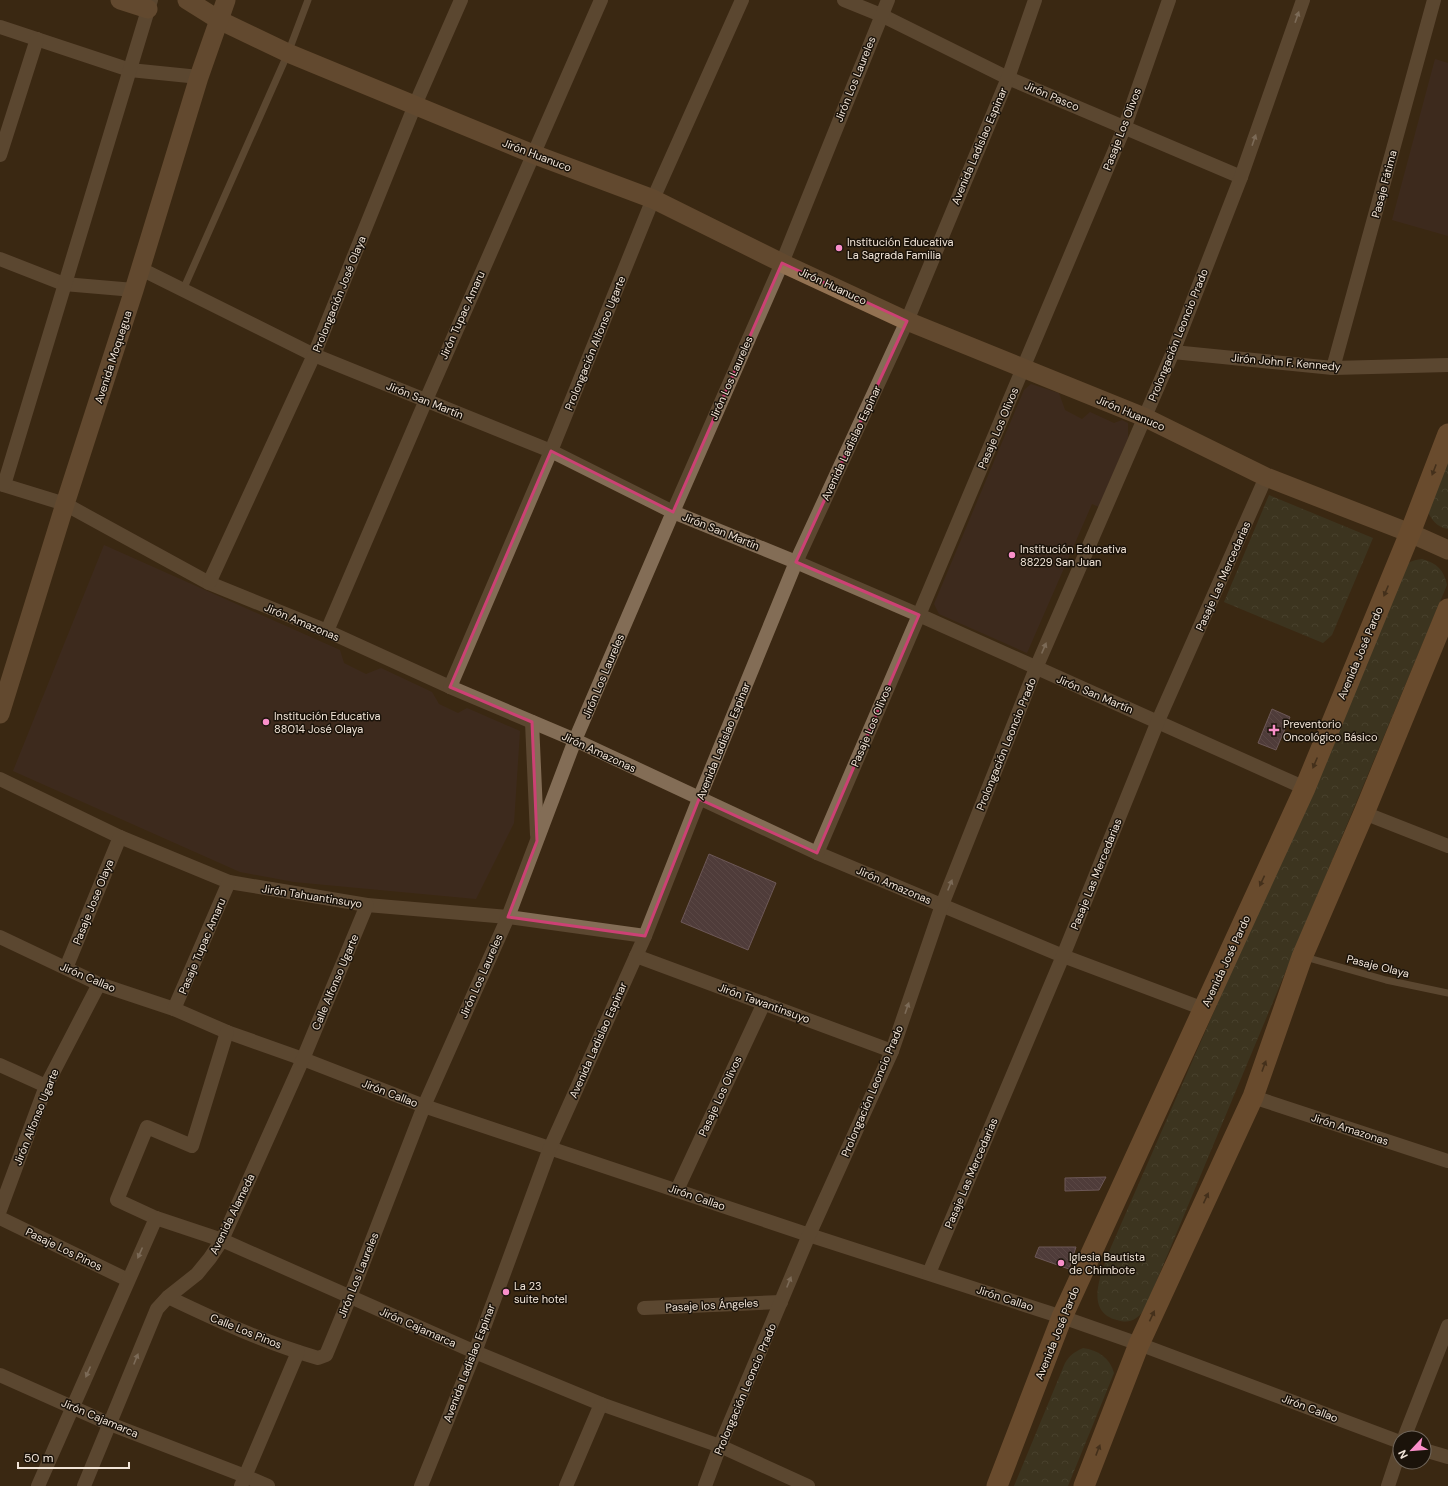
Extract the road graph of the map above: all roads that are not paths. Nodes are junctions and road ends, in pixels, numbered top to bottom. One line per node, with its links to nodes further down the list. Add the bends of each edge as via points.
1 (120, 0): 14 (main road)
2 (187, 0): 16 (main road, Jirón Huanuco)
3 (226, 0): 16 (main road, Avenida Moquegua)
4 (308, 0): 19 (lane)
5 (461, 0): 23 (street, Prolongación José Olaya)
6 (600, 0): 25 (street, Jirón Tupac Amaru)
7 (742, 0): 28 (street, Prolongación Alfonso Ugarte)
8 (844, 0): 15 (street, Jirón Pasco)
9 (888, 0): 15 (street, Jirón Los Laureles)
10 (1034, 0): 22 (street, Avenida Ladislao Espinar)
11 (1169, 0): 24 (street, Pasaje Los Olivos)
12 (1303, 0): 27 (street, Prolongación Leoncio Prado, one-way to 12)
13 (1434, 0): 40 (street, Pasaje Fátima)
14 (150, 5): 20 (street)
15 (881, 15): 22 (street, Jirón Pasco); 30 (street, Jirón Los Laureles)
16 (219, 20): 19 (main road, Jirón Huanuco); 21 (main road, Avenida Moquegua)
17 (0, 27): 18 (street)
18 (37, 39): 20 (street); 26 (street)
19 (288, 53): 23 (main road, Jirón Huanuco); 34 (lane)
20 (130, 70): 21 (street); 32 (street)
21 (199, 77): 31 (main road, Avenida Moquegua)
22 (1008, 78): 24 (street, Jirón Pasco); 35 (street, Avenida Ladislao Espinar)
23 (415, 105): 25 (main road, Jirón Huanuco); 37 (street, Prolongación José Olaya)
24 (1125, 126): 27 (street, Jirón Pasco); 39 (street, Pasaje Los Olivos)
25 (533, 154): 28 (main road, Jirón Huanuco); 41 (street, Jirón Tupac Amaru)
26 (0, 155)
27 (1241, 177): 36 (street, Prolongación Leoncio Prado)
28 (653, 199): 30 (main road, Jirón Huanuco); 44 (street, Prolongación Alfonso Ugarte)
29 (0, 258): 32 (street)
30 (782, 263): 35 (main road, Jirón Huanuco); 48 (street, Jirón Los Laureles)
31 (140, 269): 33 (main road, Avenida Moquegua); 34 (street, Jirón San Martín)
32 (64, 284): 33 (street); 46 (street)
33 (134, 290): 47 (main road, Avenida Moquegua)
34 (183, 290): 37 (street, Jirón San Martín)
35 (907, 320): 39 (main road, Jirón Huanuco); 51 (street, Avenida Ladislao Espinar)
36 (1173, 352): 40 (street, Jirón John F. Kennedy); 42 (street, Prolongación Leoncio Prado)
37 (314, 355): 41 (street, Jirón San Martín); 52 (street, Prolongación José Olaya)
38 (1448, 365): 40 (street, Jirón John F. Kennedy)
39 (1023, 368): 42 (main road, Jirón Huanuco); 54 (street, Pasaje Los Olivos)
40 (1333, 368)
41 (426, 400): 44 (street, Jirón San Martín); 55 (street, Jirón Tupac Amaru)
42 (1144, 417): 45 (main road, Jirón Huanuco); 56 (street, Prolongación Leoncio Prado, one-way to 42)
43 (1448, 434): 49 (main road, Avenida José Pardo, one-way to 49)
44 (551, 451): 48 (street, Jirón San Martín); 57 (street, Prolongación Alfonso Ugarte)
45 (1266, 476): 49 (main road, Jirón Huanuco); 59 (street, Pasaje Las Mercedarias)
46 (2, 484): 47 (street, Jirón Amazonas)
47 (65, 504): 52 (street, Jirón Amazonas); 58 (main road, Avenida Moquegua)
48 (672, 512): 51 (street, Jirón San Martín); 61 (street, Jirón Los Laureles)
49 (1410, 533): 50 (main road, Jirón Huanuco); 63 (main road, Avenida José Pardo, one-way to 63)
50 (1448, 550)
51 (796, 562): 54 (street, Jirón San Martín); 64 (street, Avenida Ladislao Espinar)
52 (209, 584): 55 (street, Jirón Amazonas)
53 (1448, 609): 65 (main road)
54 (919, 615): 56 (street, Jirón San Martín); 69 (street, Pasaje Los Olivos)
55 (327, 631): 57 (street, Jirón Amazonas)
56 (1036, 668): 59 (street, Jirón San Martín); 72 (street, Prolongación Leoncio Prado, one-way to 56)
57 (450, 687): 60 (street, Jirón Amazonas)
58 (0, 714)
59 (1158, 721): 63 (street, Jirón San Martín); 77 (street, Pasaje Las Mercedarias)
60 (532, 722): 61 (street, Jirón Amazonas); 67 (street)
61 (575, 740): 64 (street, Jirón Amazonas); 67 (street, Jirón Los Laureles)
62 (0, 779): 66 (street, Jirón Tahuantinsuyo)
63 (1305, 788): 83 (main road, Avenida José Pardo, one-way to 83)
64 (699, 799): 69 (street, Jirón Amazonas); 74 (street, Avenida Ladislao Espinar)
65 (1364, 813): 68 (street); 78 (main road)
66 (120, 837): 70 (street, Jirón Tahuantinsuyo); 79 (street, Pasaje Jose Olaya)
67 (537, 841): 73 (street, Jirón Los Laureles)
68 (1448, 846)
69 (817, 853): 72 (street, Jirón Amazonas)
70 (229, 882): 71 (street, Jirón Tahuantinsuyo); 84 (street, Pasaje Tupac Amaru)
71 (367, 904): 73 (street, Jirón Tahuantinsuyo); 87 (street, Calle Alfonso Ugarte)
72 (942, 905): 77 (street, Jirón Amazonas); 86 (street, Prolongación Leoncio Prado, one-way to 72)
73 (508, 917): 74 (street, Jirón Tahuantinsuyo); 91 (street, Jirón Los Laureles)
74 (645, 936): 76 (street, Avenida Ladislao Espinar)
75 (0, 937): 79 (street, Jirón Callao)
76 (636, 956): 82 (street, Jirón Tawantinsuyo); 92 (street, Avenida Ladislao Espinar)
77 (1063, 956): 83 (street, Jirón Amazonas); 100 (street, Pasaje Las Mercedarias)
78 (1302, 957): 81 (lane, Pasaje Olaya); 90 (main road, one-way to 78)
79 (66, 968): 80 (street, Jirón Callao)
80 (99, 984): 84 (street, Jirón Callao); 89 (street, Jirón Alfonso Ugarte)
81 (1448, 994)
82 (764, 1003): 86 (street, Jirón Tawantinsuyo); 94 (street, Pasaje Los Olivos)
83 (1204, 1009): 106 (main road, Avenida José Pardo)
84 (174, 1010): 85 (street, Jirón Callao)
85 (227, 1032): 87 (street, Jirón Callao); 97 (street, Jirón Cajamarca, via 192,1146 147,1127 118,1200)
86 (892, 1051): 98 (street, Prolongación Leoncio Prado)
87 (303, 1059): 91 (street, Jirón Callao); 99 (street, Avenida Alameda)
88 (0, 1065): 89 (street)
89 (46, 1086): 95 (street, Jirón Alfonso Ugarte)
90 (1253, 1097): 93 (street, Jirón Amazonas); 108 (main road, one-way to 90)
91 (424, 1106): 92 (street, Jirón Callao); 103 (street, Jirón Los Laureles)
92 (550, 1148): 94 (street, Jirón Callao); 110 (street, Avenida Ladislao Espinar)
93 (1448, 1161)
94 (677, 1190): 98 (street, Jirón Callao)
95 (0, 1210)
96 (0, 1218): 101 (street, Pasaje Los Pinos)
97 (156, 1218): 99 (street, Jirón Cajamarca); 101 (street, one-way to 101)
98 (809, 1235): 100 (street, Jirón Callao); 104 (street, Prolongación Leoncio Prado, one-way to 98)
99 (222, 1240): 102 (street, Avenida Alameda, via 197,1274); 103 (street, Jirón Cajamarca)
100 (929, 1272): 106 (street, Jirón Callao)
101 (128, 1280): 114 (street, one-way to 114)
102 (168, 1297): 109 (street, Calle Los Pinos, via 210,1317); 115 (street, Avenida Alameda, one-way to 102, via 157,1309)
103 (350, 1297): 110 (street, Jirón Cajamarca); 111 (street, Jirón Los Laureles)
104 (781, 1302): 105 (street, Pasaje los Ángeles); 118 (street, Prolongación Leoncio Prado)
105 (644, 1308)
106 (1062, 1316): 108 (street, Jirón Callao); 130 (main road, Avenida José Pardo)
107 (1448, 1326): 116 (street)
108 (1139, 1344): 117 (street, Jirón Callao); 131 (main road, one-way to 108)
109 (298, 1352): 111 (street, Calle Los Pinos, via 318,1358); 122 (street)
110 (475, 1352): 113 (street, Jirón Cajamarca); 126 (street, Avenida Ladislao Espinar)
111 (326, 1355)
112 (0, 1374): 114 (street, Jirón Cajamarca)
113 (600, 1404): 118 (street, Jirón Cajamarca); 127 (street)
114 (73, 1406): 115 (street, Jirón Cajamarca); 123 (street)
115 (110, 1424): 122 (street, Jirón Cajamarca); 124 (street, Avenida Alameda)
116 (1407, 1430)
117 (1392, 1439)
118 (720, 1446): 128 (street, Prolongación Leoncio Prado); 129 (street, Jirón Cajamarca)
119 (1432, 1452): 120 (street)
120 (1448, 1457)
121 (1393, 1470): 132 (street)
122 (243, 1481): 125 (street, Jirón Cajamarca)
123 (38, 1486)
124 (84, 1486)
125 (268, 1486)
126 (421, 1486)
127 (566, 1486)
128 (705, 1486)
129 (808, 1486)
130 (997, 1486)
131 (1084, 1486)
132 (1388, 1486)

